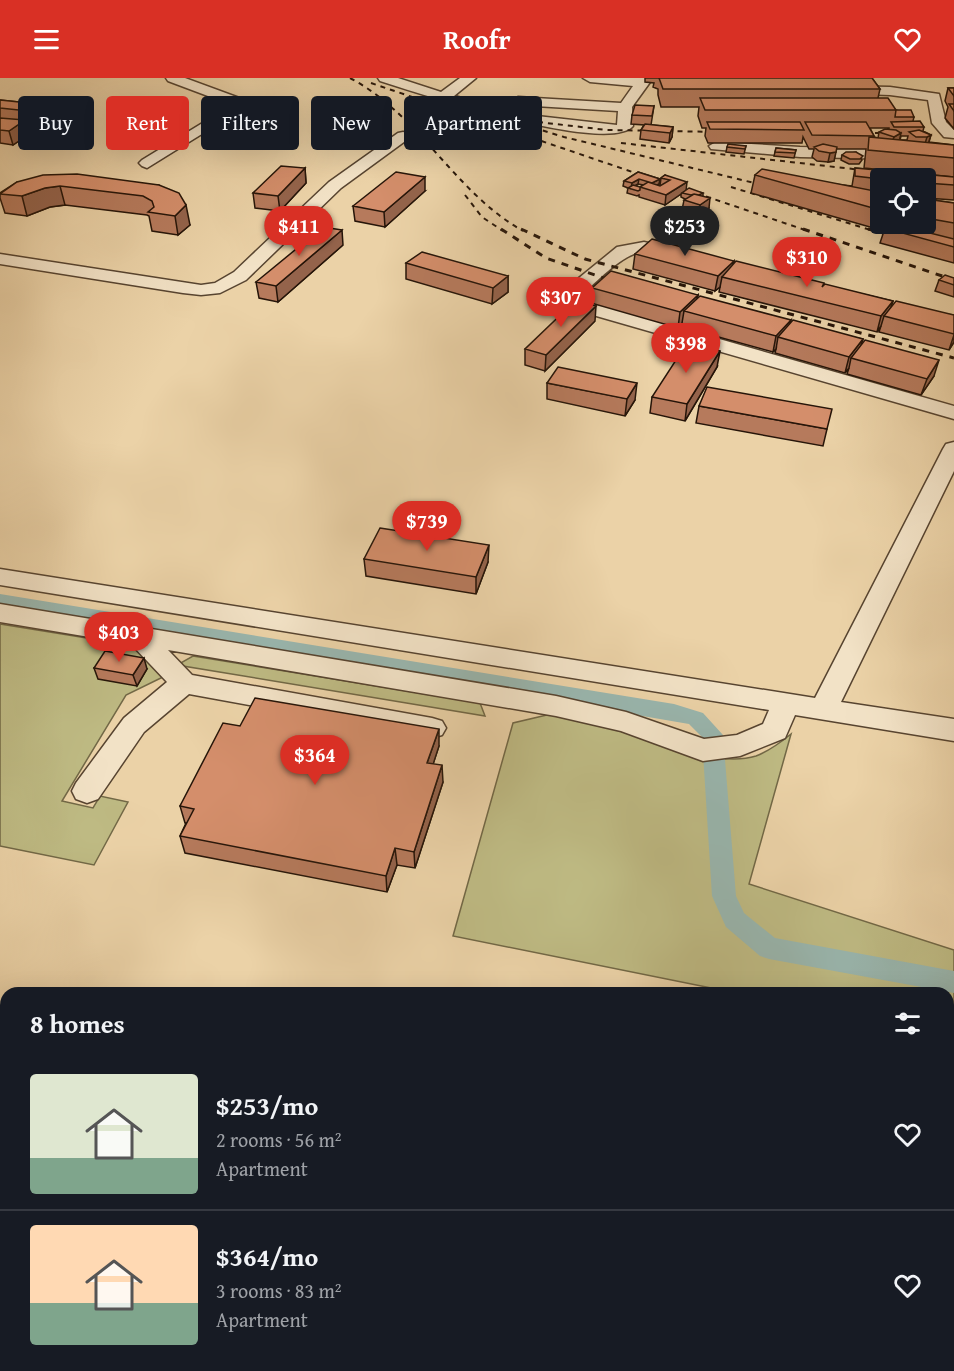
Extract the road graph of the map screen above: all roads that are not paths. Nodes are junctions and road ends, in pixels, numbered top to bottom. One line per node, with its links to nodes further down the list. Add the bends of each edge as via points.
1 (173, 78): 13 (street, via 240,106)
2 (385, 78): 7 (street)
3 (469, 78): 7 (street)
4 (590, 78): 5 (street)
5 (644, 80): 8 (street)
6 (822, 90): 10 (street, via 937,93 939,123)
7 (447, 95): 8 (street); 8 (street, via 481,109 560,124 619,129 626,126)
8 (625, 107)
9 (403, 136): 15 (street, via 335,185 240,276 220,288 183,288)
10 (952, 136)
11 (716, 146): 12 (street, via 800,152)
12 (954, 154)
13 (147, 163)
14 (691, 258): 16 (street, via 657,249 622,251 569,299)
15 (0, 259)
16 (954, 412)
17 (954, 449): 23 (street)
18 (0, 577): 22 (street)
19 (0, 614): 20 (street)
20 (140, 637): 21 (street); 22 (street, via 556,705 626,722 703,750 740,745 775,731)
21 (184, 683): 24 (street); 26 (street, via 134,725)
22 (785, 704): 23 (street)
23 (823, 710): 25 (street)
24 (432, 728)
25 (954, 730)
26 (87, 791)

